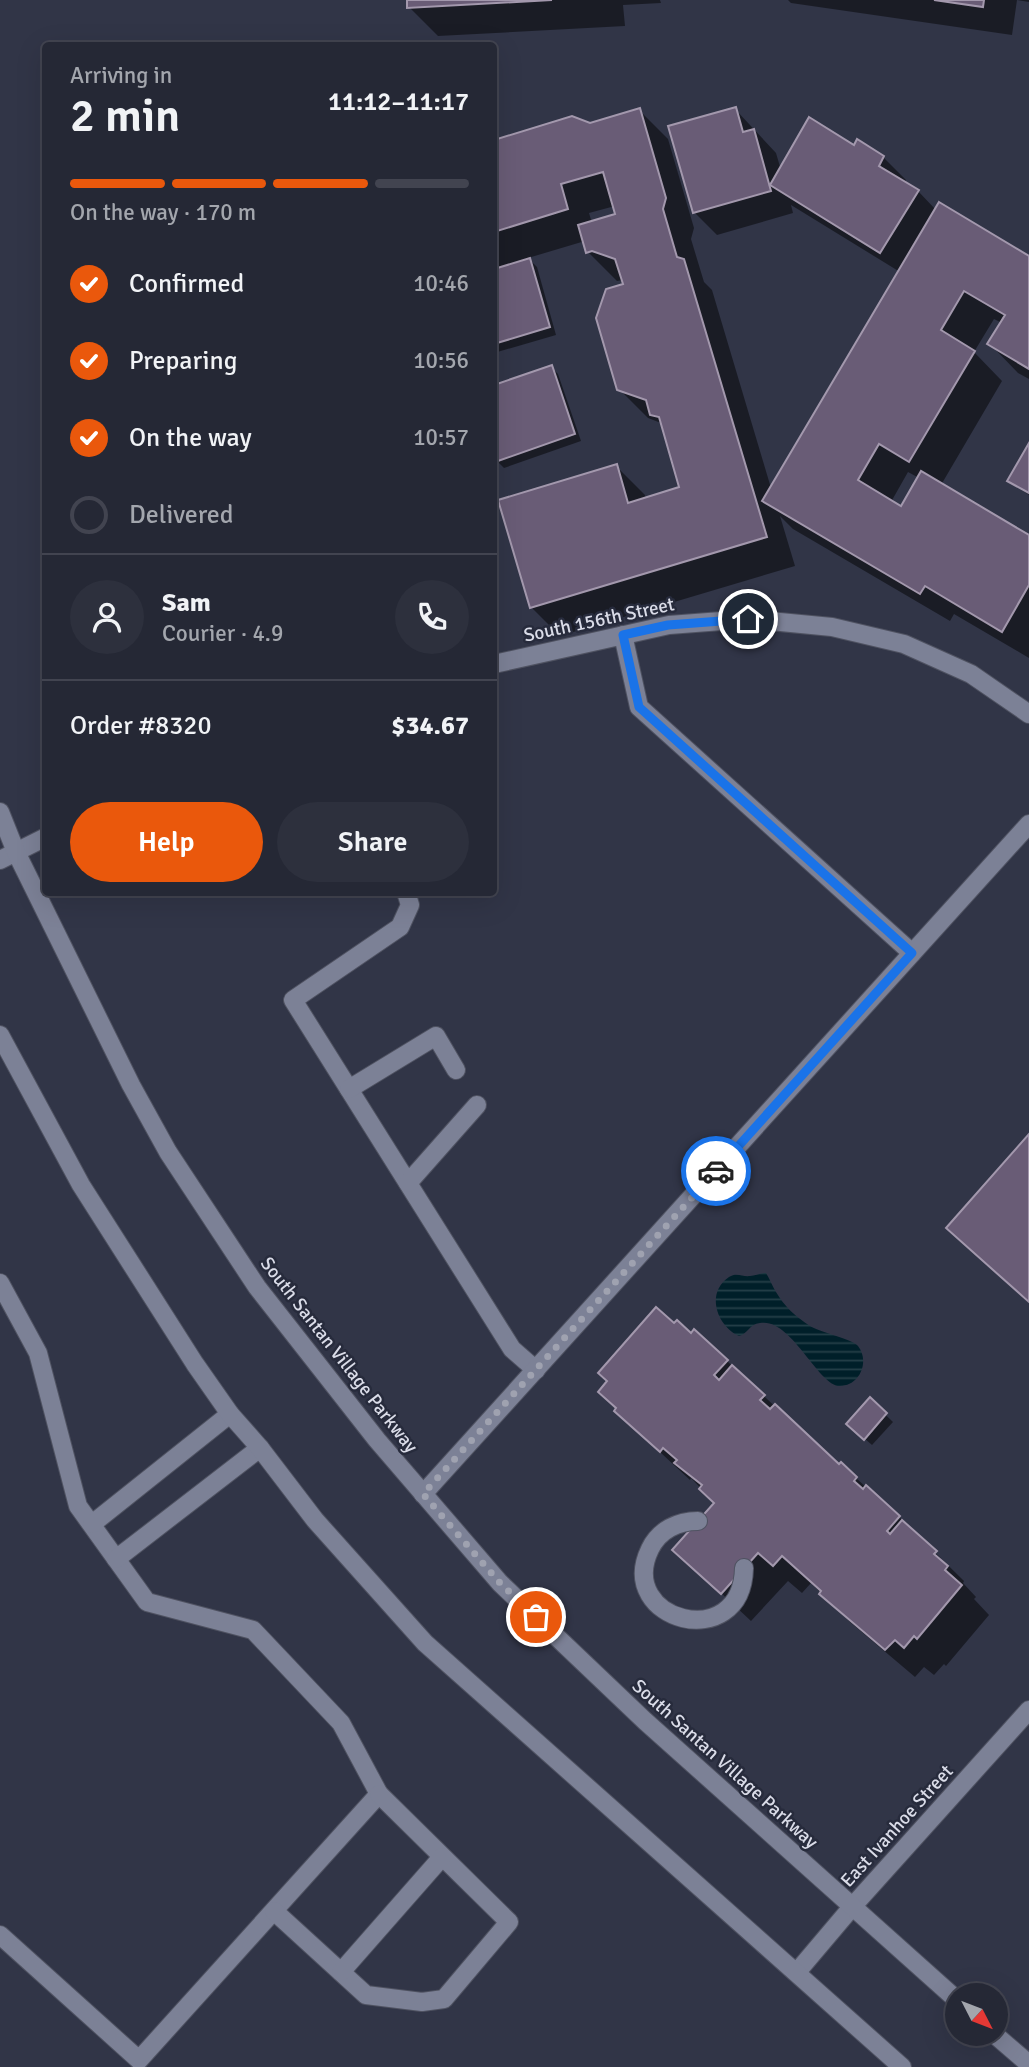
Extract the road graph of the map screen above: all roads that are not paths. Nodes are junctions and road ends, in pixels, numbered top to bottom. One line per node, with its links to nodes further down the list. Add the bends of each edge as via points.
1 (623, 635): 2 (main road, South 156th Street); 3 (main road, South 156th Street, via 668,625 748,619 832,627 904,644 933,656 971,674); 9 (main road, via 639,707)
2 (497, 663)
3 (1029, 714)
4 (0, 812): 7 (main road, South Santan Village Parkway)
5 (1029, 824): 9 (main road)
6 (42, 838): 7 (main road)
7 (8, 856): 19 (main road, South Santan Village Parkway, via 168,1152 257,1287)
8 (408, 896): 12 (main road, via 411,905 401,927 293,1000)
9 (912, 953): 16 (main road)
10 (0, 1035): 17 (main road, via 81,1185)
11 (456, 1070): 12 (main road, via 436,1036)
12 (349, 1089): 14 (main road)
13 (477, 1105): 14 (main road)
14 (408, 1183): 16 (main road, via 512,1349)
15 (0, 1283): 21 (main road, via 38,1353 78,1506)
16 (536, 1370): 19 (main road)
17 (230, 1414): 18 (main road); 21 (main road)
18 (260, 1448): 22 (main road); 31 (main road, via 315,1520 425,1643)
19 (423, 1494): 27 (main road, South Santan Village Parkway, via 500,1583)
20 (698, 1521): 23 (main road, via 680,1523 653,1543 644,1573 656,1603 682,1620 714,1617 728,1609 738,1595)
21 (92, 1524): 22 (main road)
22 (116, 1559): 25 (main road, via 147,1602 253,1630 341,1723)
23 (744, 1568)
24 (1029, 1710): 27 (main road, East Ivanhoe Street)
25 (379, 1794): 26 (main road); 28 (main road)
26 (442, 1857): 30 (main road); 30 (main road, via 509,1922 444,1998 422,2002 366,1995)
27 (852, 1907): 31 (main road, East Ivanhoe Street); 32 (main road, South Santan Village Parkway)
28 (274, 1911): 30 (main road); 34 (main road)
29 (0, 1935): 34 (main road)
30 (341, 1972)
31 (797, 1972): 36 (main road)
32 (945, 1989)
33 (1008, 2045): 35 (main road)
34 (143, 2063)
35 (1029, 2064)
36 (902, 2067)

